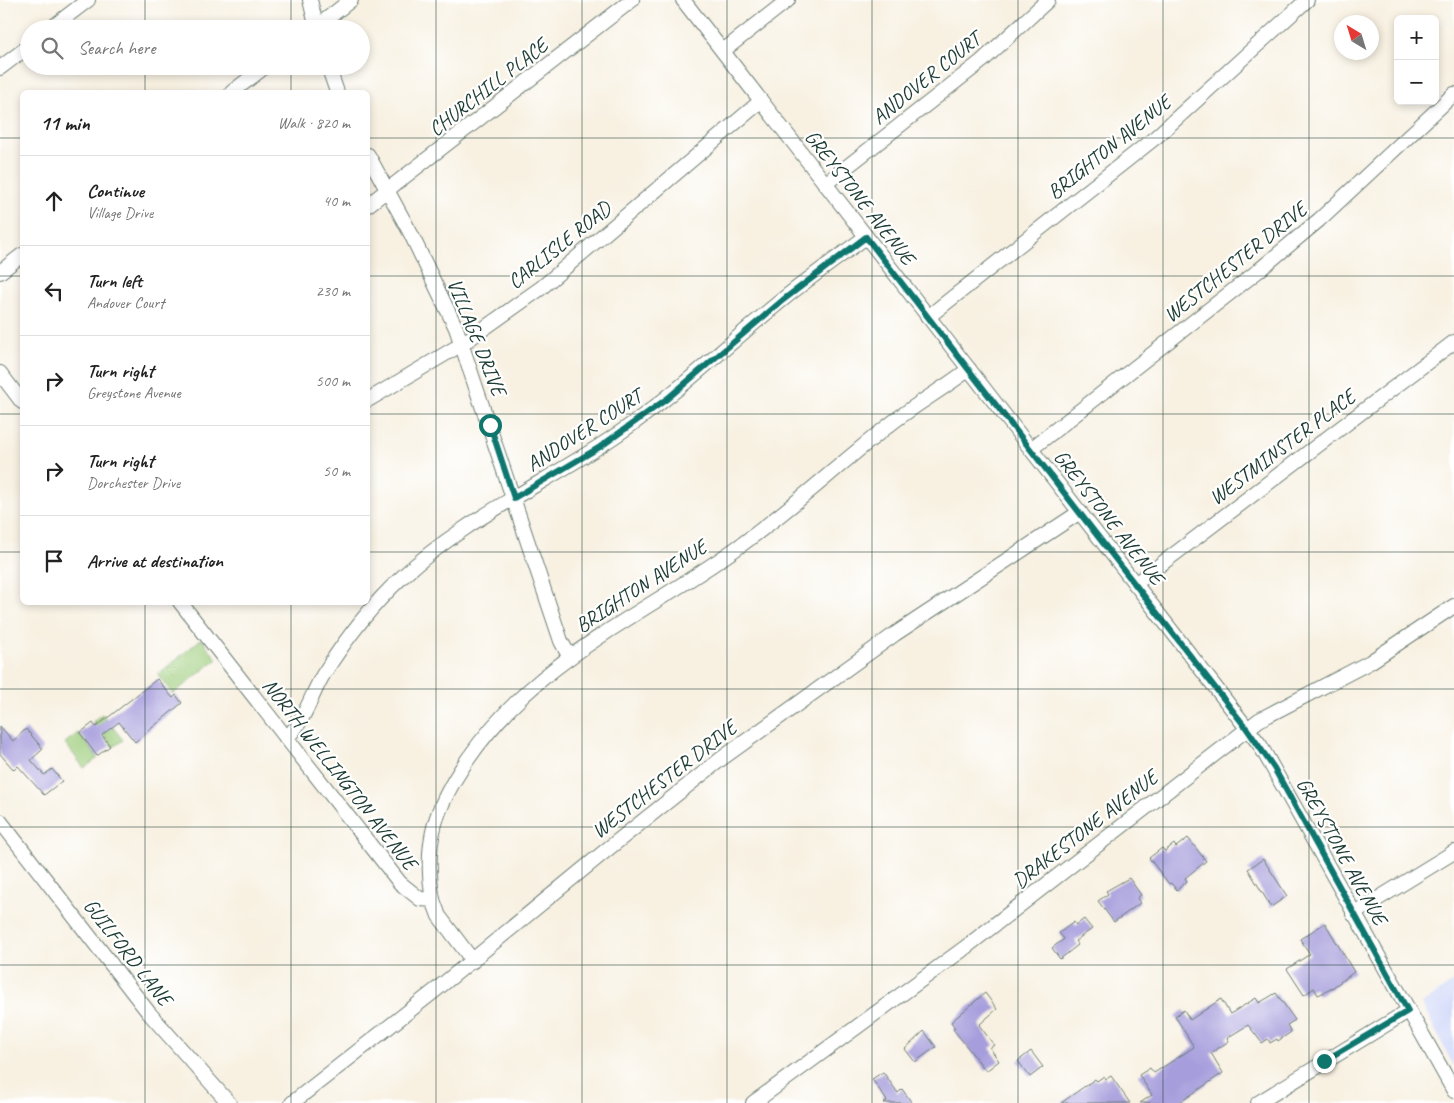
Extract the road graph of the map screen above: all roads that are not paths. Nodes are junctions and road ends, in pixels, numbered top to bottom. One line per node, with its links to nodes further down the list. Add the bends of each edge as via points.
1 (88, 0): 9 (street)
2 (310, 0): 10 (street)
3 (351, 0): 11 (street)
4 (632, 0): 23 (street, CHURCHILL PLACE)
5 (683, 0): 12 (street, GREYSTONE AVENUE)
6 (788, 0): 12 (street)
7 (1048, 0): 22 (street, ANDOVER COURT, via 982,61)
8 (1307, 0): 28 (street, BRIGHTON AVENUE, via 1156,137)
9 (62, 20)
10 (314, 20)
11 (326, 20)
12 (722, 51): 20 (street, GREYSTONE AVENUE)
13 (20, 53): 14 (street)
14 (0, 68)
15 (254, 75): 17 (street)
16 (331, 75): 18 (street)
17 (235, 90)
18 (336, 90)
19 (1454, 94): 35 (street, WESTCHESTER DRIVE, via 1326,213 1258,271)
20 (761, 101): 22 (street, GREYSTONE AVENUE); 30 (street, CARLISLE ROAD, via 586,252)
21 (370, 159): 23 (street, VILLAGE DRIVE)
22 (825, 184): 25 (street, GREYSTONE AVENUE)
23 (386, 190): 24 (street, CHURCHILL PLACE); 30 (street, VILLAGE DRIVE, via 439,291)
24 (370, 203)
25 (866, 237): 28 (street, GREYSTONE AVENUE); 36 (street, ANDOVER COURT, via 783,300 654,409 600,447)
26 (20, 257): 27 (street)
27 (0, 272)
28 (928, 317): 31 (street, GREYSTONE AVENUE)
29 (1454, 342): 38 (street, WESTMINSTER PLACE)
30 (462, 344): 34 (street, CARLISLE ROAD); 36 (street, VILLAGE DRIVE)
31 (969, 369): 35 (street, GREYSTONE AVENUE); 41 (street, BRIGHTON AVENUE, via 898,419 735,550)
32 (0, 373): 33 (street)
33 (20, 399)
34 (370, 399)
35 (1031, 449): 37 (street, GREYSTONE AVENUE)
36 (514, 498): 41 (street, VILLAGE DRIVE, via 561,641); 43 (street, ANDOVER COURT, via 433,550 380,600 341,648 298,724)
37 (1080, 512): 38 (street, GREYSTONE AVENUE); 48 (street, WESTCHESTER DRIVE, via 775,719 663,804)
38 (1135, 584): 42 (street, GREYSTONE AVENUE)
39 (182, 605): 43 (street, NORTH WELLINGTON AVENUE)
40 (1454, 606): 42 (street, DRAKESTONE AVENUE, via 1370,662)
41 (569, 656): 46 (street, BRIGHTON AVENUE, via 510,707 476,748 447,792 434,820 428,851)
42 (1247, 729): 47 (street, GREYSTONE AVENUE, via 1274,768); 53 (street, DRAKESTONE AVENUE, via 962,950)
43 (286, 738): 46 (street, NORTH WELLINGTON AVENUE, via 400,883 420,899)
44 (0, 821): 51 (street, GUILFORD LANE, via 154,1019)
45 (1454, 852): 47 (street)
46 (433, 900): 48 (street, via 439,916)
47 (1353, 914): 49 (street, GREYSTONE AVENUE)
48 (473, 961): 52 (street, WESTCHESTER DRIVE)
49 (1408, 1011): 50 (street, GREYSTONE AVENUE); 54 (street)
50 (1454, 1091)
51 (229, 1103)
52 (292, 1103)
53 (753, 1103)
54 (1258, 1103)

